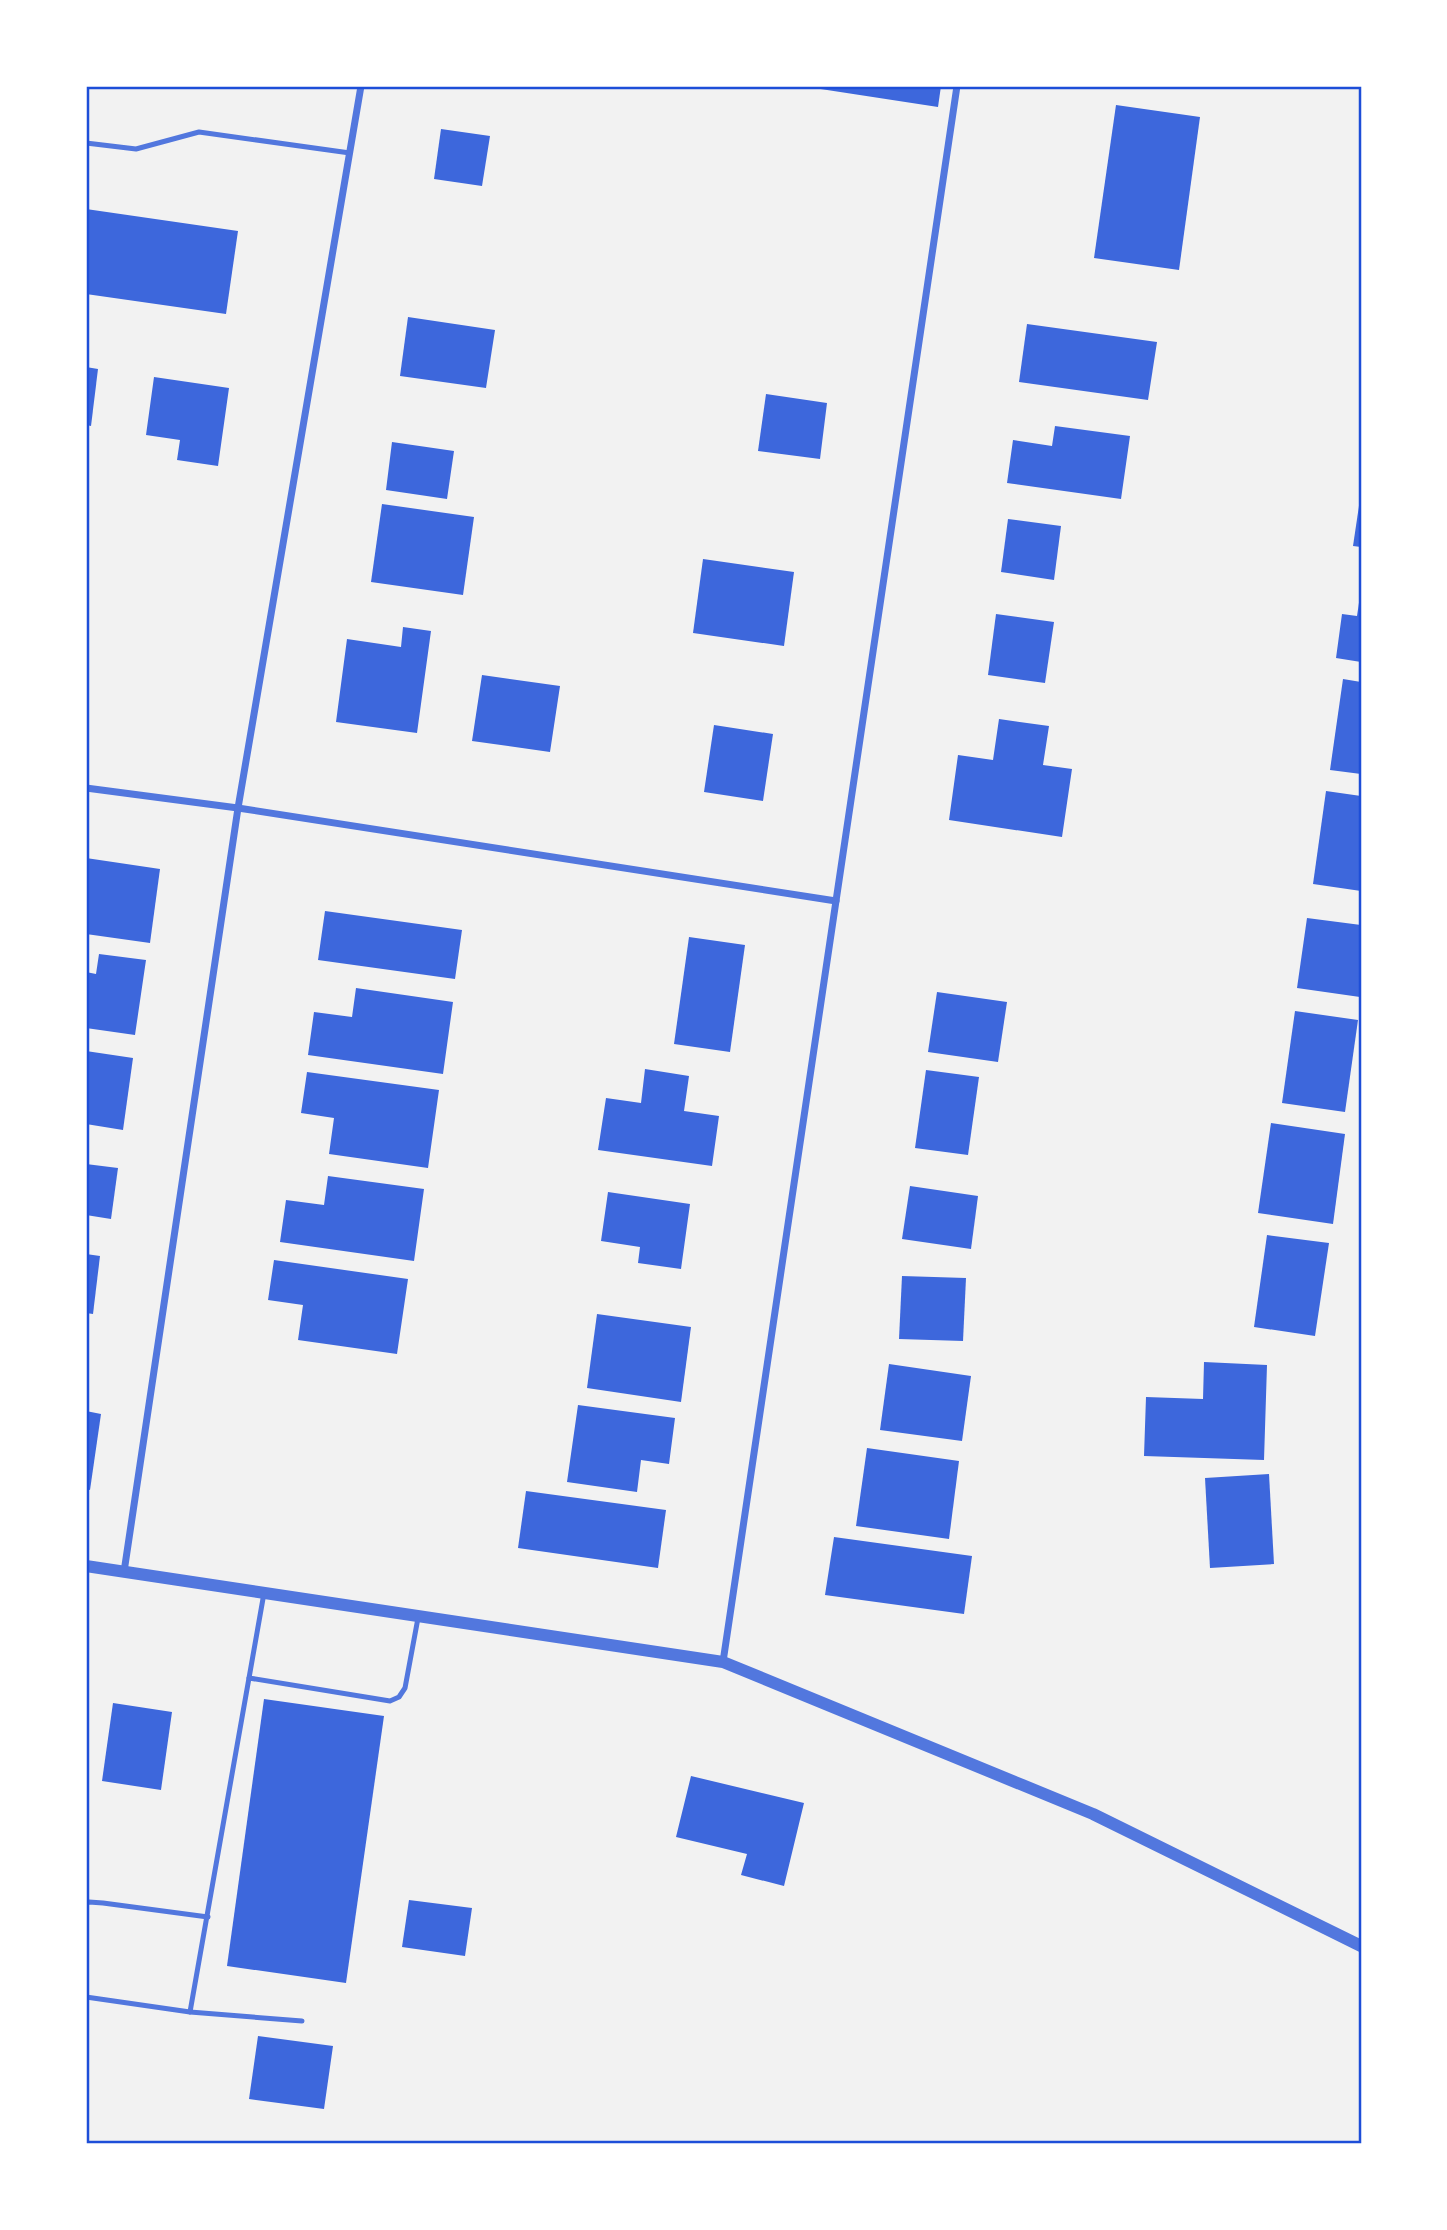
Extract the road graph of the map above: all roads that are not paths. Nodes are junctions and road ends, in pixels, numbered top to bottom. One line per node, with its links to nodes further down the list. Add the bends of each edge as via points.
1 (361, 86): 4 (street)
2 (957, 86): 7 (street)
3 (86, 143): 4 (lane, via 136,149 199,132)
4 (350, 153): 6 (street)
5 (86, 788): 6 (street)
6 (238, 808): 7 (street); 9 (street)
7 (836, 901): 12 (street)
8 (86, 1566): 9 (street)
9 (124, 1572): 10 (street)
10 (264, 1593): 11 (street); 13 (lane)
11 (419, 1616): 12 (street); 13 (lane, via 405,1688 399,1697 390,1700)
12 (723, 1662): 16 (street, via 1093,1814)
13 (249, 1678): 15 (lane)
14 (86, 1904): 15 (lane)
15 (208, 1917): 18 (lane)
16 (1361, 1946)
17 (86, 1997): 18 (lane)
18 (190, 2012): 19 (lane)
19 (302, 2021)

